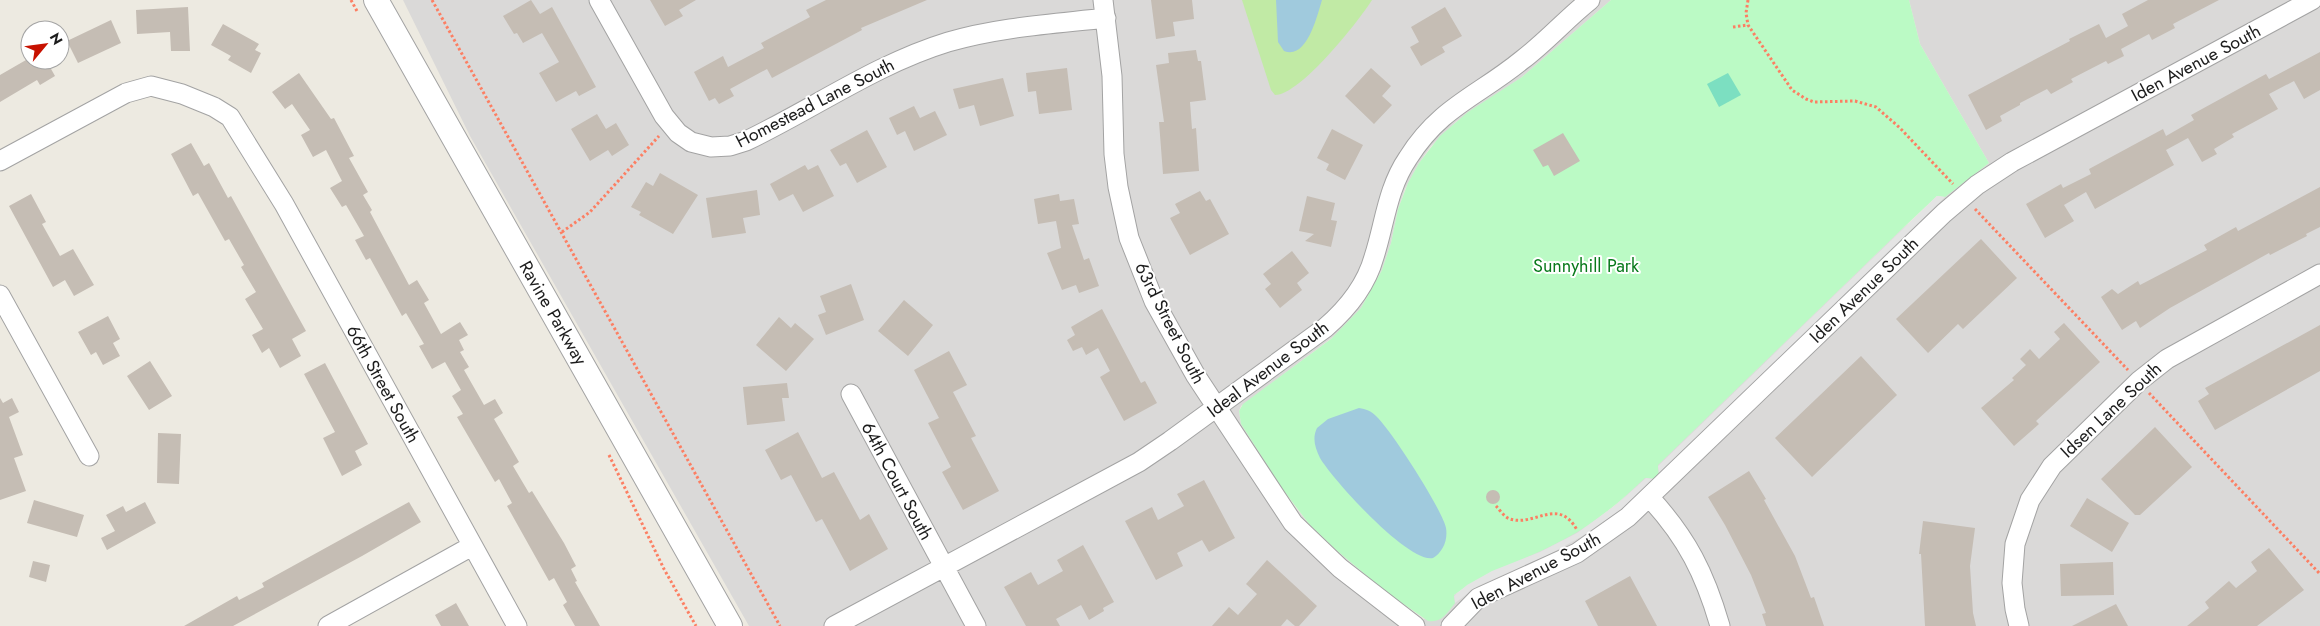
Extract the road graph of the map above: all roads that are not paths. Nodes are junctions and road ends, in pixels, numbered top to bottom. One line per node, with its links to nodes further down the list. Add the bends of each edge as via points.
1 (599, 0): 5 (street, Homestead Lane South, via 670,124 682,137 711,147 746,141 931,48 998,30)
2 (1590, 0): 10 (street, Ideal Avenue South, via 1521,61 1452,108 1431,127 1397,176 1385,210 1373,263 1352,300 1325,328)
3 (2312, 0): 12 (street, Iden Avenue South, via 2012,162 1977,185 1690,456)
4 (368, 8): 17 (street, Ravine Parkway)
5 (1104, 9): 10 (street, 63rd Street South, via 1112,76 1116,175 1130,238 1154,301)
6 (0, 161): 13 (street, 66th Street South, via 126,93 151,86 182,94 230,117 284,204)
7 (2320, 274): 23 (street, Idsen Lane South, via 2167,359 2138,382 2047,472 2030,500 2015,544 2012,583)
8 (0, 295): 11 (street)
9 (850, 394): 14 (street, 64th Court South)
10 (1216, 408): 14 (street, Ideal Avenue South, via 1139,462); 20 (street, 63rd Street South, via 1300,531 1370,593)
11 (89, 456)
12 (1650, 498): 21 (street, Iden Avenue South, via 1583,549 1478,598); 22 (street, via 1683,538 1698,563)
13 (472, 546): 15 (street); 16 (street, 66th Street South)
14 (944, 567): 18 (street, Ideal Avenue South); 19 (street, 64th Court South)
15 (328, 626)
16 (517, 626)
17 (730, 626)
18 (834, 626)
19 (976, 626)
20 (1415, 626)
21 (1451, 626)
22 (1720, 626)
23 (2019, 626)

